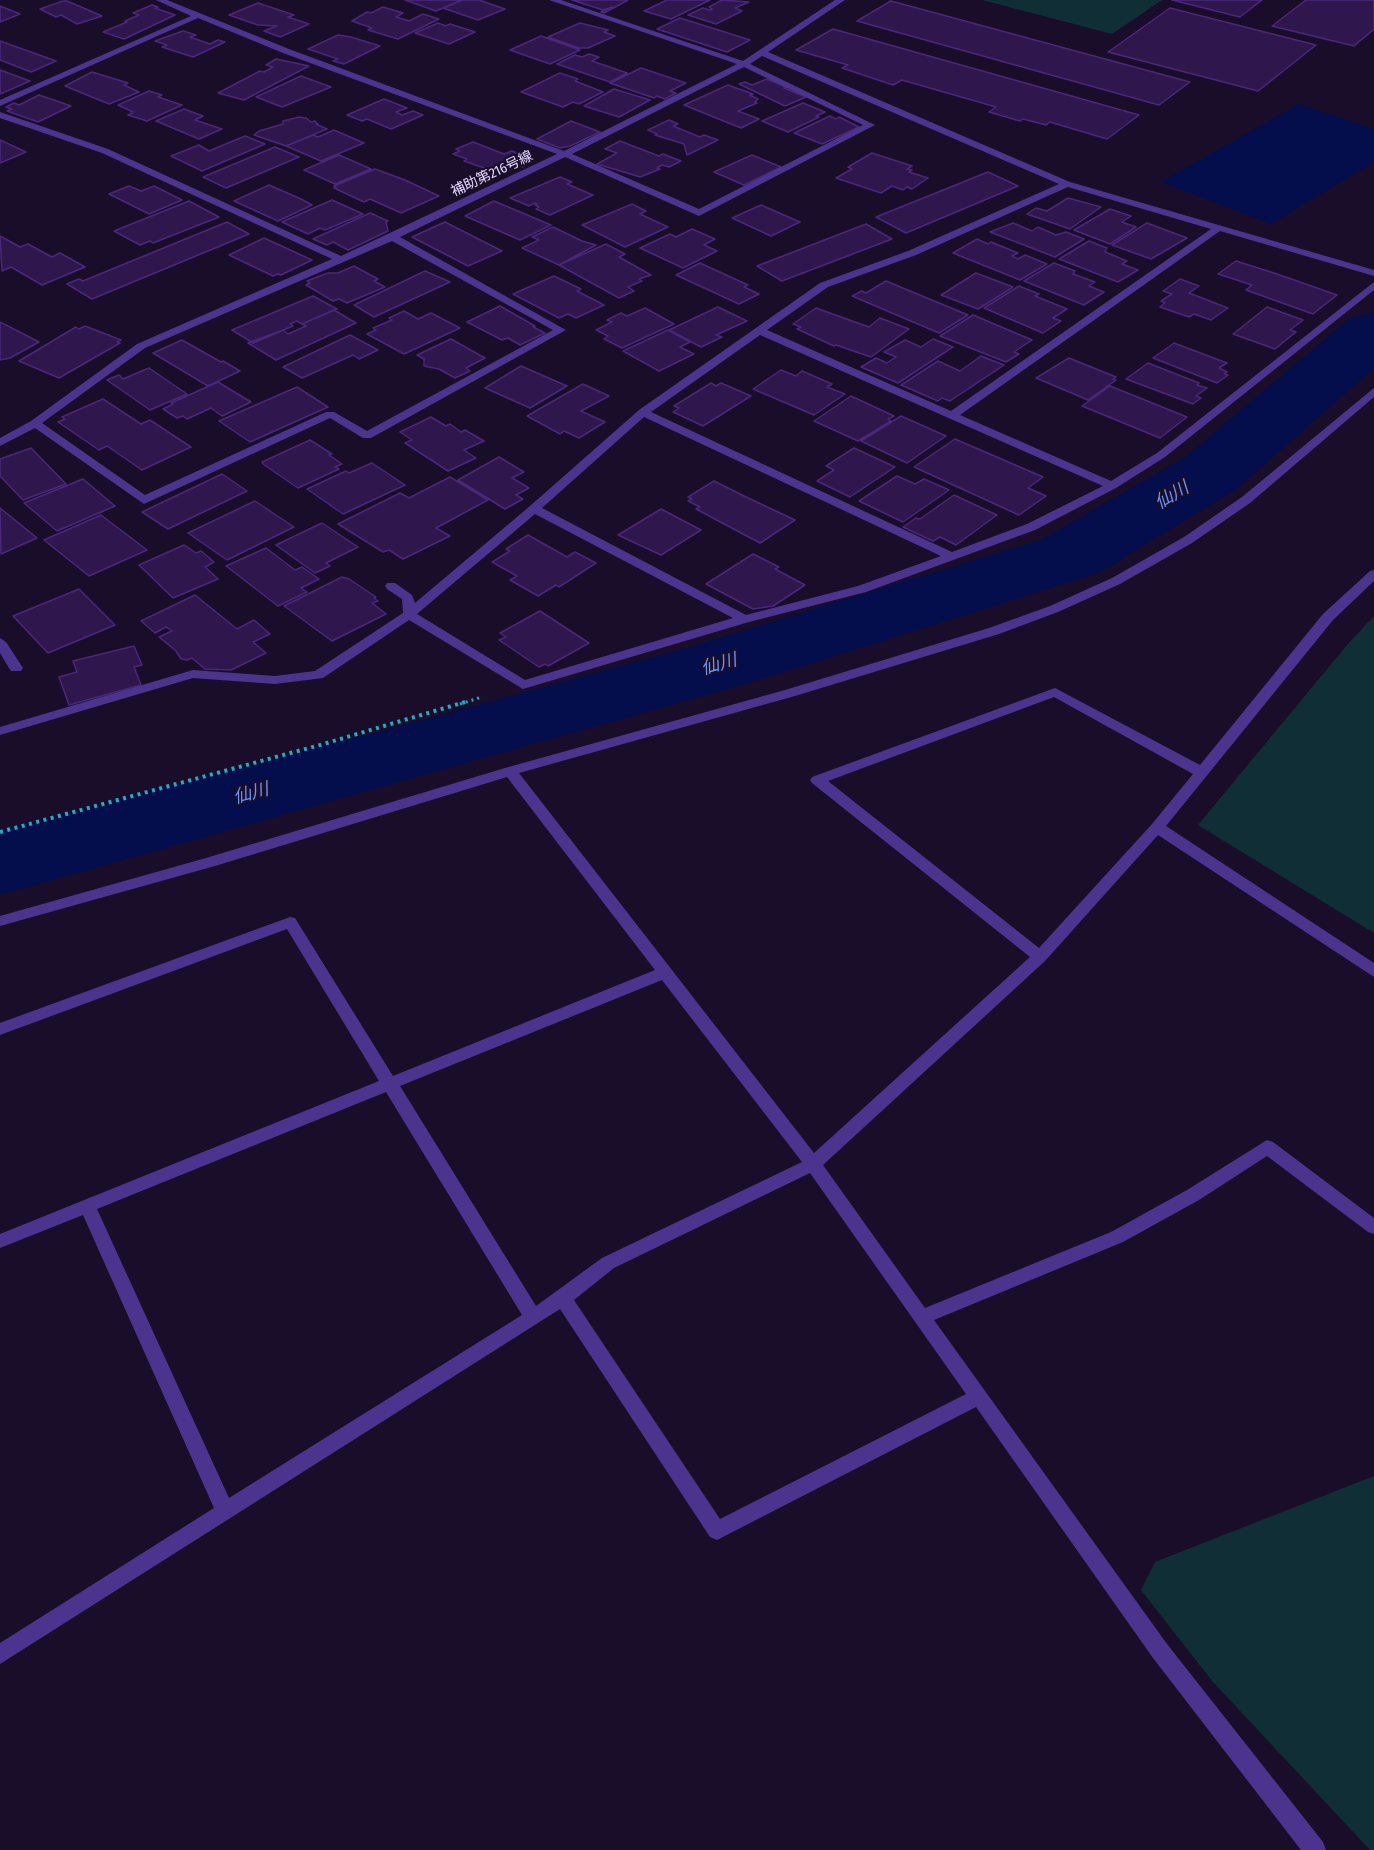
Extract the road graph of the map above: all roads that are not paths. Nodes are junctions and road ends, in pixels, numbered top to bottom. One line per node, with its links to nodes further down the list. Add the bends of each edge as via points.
1 (160, 0): 4 (street)
2 (553, 0): 6 (street)
3 (842, 0): 5 (street, 補助第216号線)
4 (197, 16): 7 (street); 9 (street)
5 (761, 52): 6 (street, 補助第216号線); 10 (street)
6 (744, 64): 9 (street, 補助第216号線); 9 (street, via 870,125 699,213)
7 (0, 103)
8 (0, 115): 13 (street, via 105,151)
9 (565, 154): 12 (street, 補助第216号線)
10 (1067, 184): 11 (street); 16 (street, via 912,253 824,285)
11 (1217, 229): 14 (street); 19 (street)
12 (392, 237): 13 (street, 補助第216号線); 20 (street, via 561,330 367,436 330,414 144,500)
13 (340, 259): 20 (street, 補助第216号線, via 141,346)
14 (1374, 273)
15 (1374, 285): 22 (street, via 1161,455)
16 (759, 330): 18 (street); 19 (street)
17 (1374, 391): 32 (street, via 1246,500 1188,540 1116,581 1054,609 789,693)
18 (643, 412): 23 (street); 24 (street)
19 (952, 415): 22 (street)
20 (35, 423): 21 (street, 補助第216号線)
21 (0, 443)
22 (1112, 486): 24 (street, via 1031,527)
23 (534, 509): 27 (street); 28 (street)
24 (953, 557): 28 (street, via 862,589)
25 (1374, 574): 33 (street, via 1329,617)
26 (391, 586): 27 (street, via 408,598)
27 (409, 614): 28 (street, via 523,685); 31 (street, via 318,675 274,680 193,674)
28 (744, 618)
29 (0, 642): 30 (street)
30 (16, 668)
31 (0, 731)
32 (510, 771): 35 (street); 38 (street)
33 (1201, 772): 34 (street); 36 (street, via 1055,692 818,780)
34 (1157, 827): 36 (street); 37 (street)
35 (0, 921)
36 (1041, 957): 41 (street)
37 (1374, 971)
38 (666, 972): 40 (street); 41 (street)
39 (0, 1029): 40 (street, via 290,922)
40 (389, 1084): 42 (street); 46 (street)
41 (813, 1164): 45 (street, via 608,1263); 47 (street)
42 (87, 1206): 44 (street); 49 (street)
43 (1374, 1227): 47 (street, via 1267,1147 1193,1195 1117,1237)
44 (0, 1241)
45 (563, 1298): 46 (street); 48 (street, via 717,1532)
46 (533, 1317): 49 (street)
47 (922, 1317): 48 (street)
48 (978, 1397): 51 (street, via 1160,1651)
49 (226, 1512): 50 (street)
50 (0, 1654)
51 (1315, 1850)

